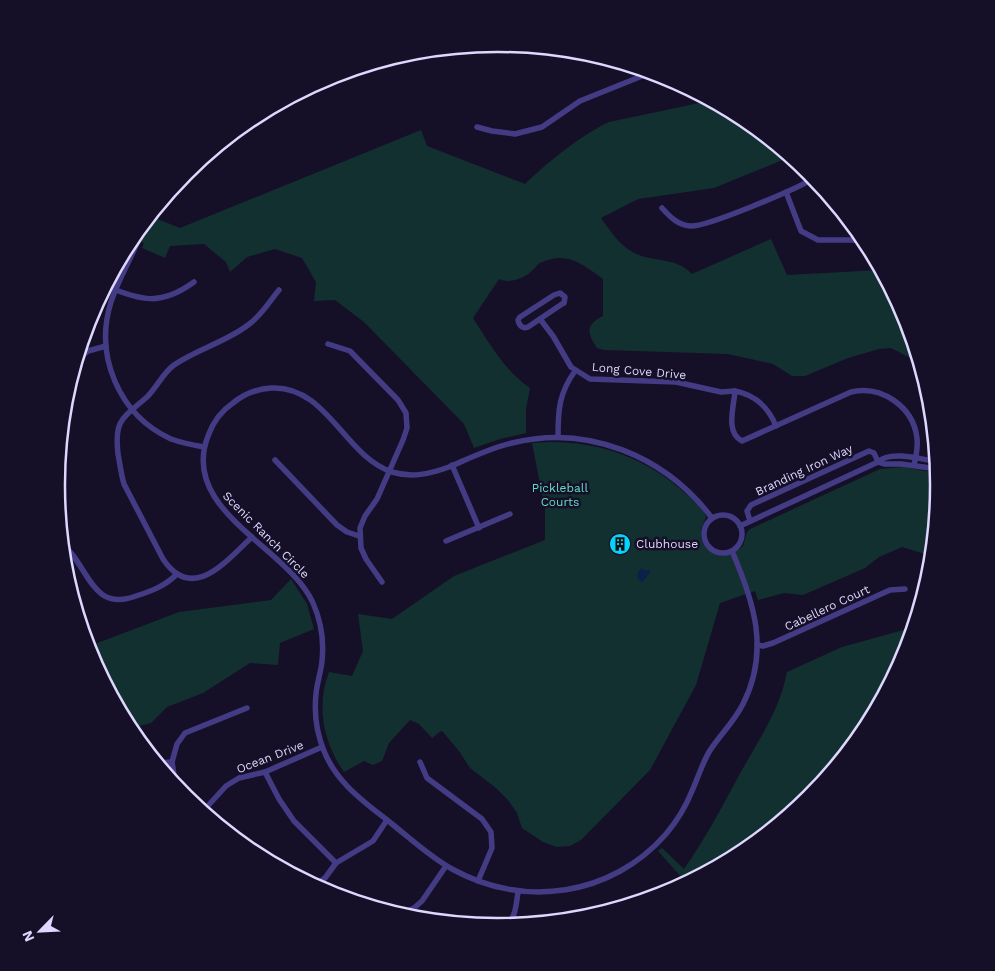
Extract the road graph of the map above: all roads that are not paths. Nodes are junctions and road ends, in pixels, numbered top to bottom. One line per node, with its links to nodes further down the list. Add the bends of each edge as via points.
1 (641, 77): 2 (street, via 580,101 542,128 515,134)
2 (477, 126)
3 (806, 182): 4 (street)
4 (786, 192): 5 (street, via 697,226 676,222); 6 (street, via 801,231 818,240)
5 (662, 208)
6 (854, 240)
7 (130, 257): 10 (street)
8 (194, 282): 10 (street, via 163,298 142,299)
9 (112, 288): 10 (street)
10 (116, 290): 14 (street, via 109,312)
11 (279, 290): 18 (street, via 253,321 173,366 151,393)
12 (540, 320): 12 (street, via 564,303 565,297 558,294 547,300 520,317 518,323 526,328); 16 (street, Long Cove Drive)
13 (328, 344): 29 (street, via 343,348 356,357 398,400 406,413 407,428)
14 (106, 346): 15 (street); 18 (street, via 108,364)
15 (85, 353)
16 (575, 370): 17 (street, Long Cove Drive, via 596,380 676,382 721,392); 20 (street, via 561,396)
17 (735, 391): 19 (street, Long Cove Drive, via 761,403); 19 (street, via 732,428 739,439 747,440)
18 (131, 409): 21 (street, via 165,436); 40 (street, via 117,433 122,478 163,560)
19 (776, 426): 22 (street, via 844,394 858,390 875,391 893,399 906,412 917,438)
20 (558, 437): 26 (street, Scenic Ranch Circle, via 508,444); 31 (street, Scenic Ranch Circle, via 604,443 641,458 673,478)
21 (204, 448): 29 (street, Scenic Ranch Circle, via 215,422 229,405 256,391 280,388 307,397 367,457); 36 (street, Scenic Ranch Circle, via 205,472 214,497)
22 (915, 458): 24 (street); 25 (street, via 890,456); 27 (street)
23 (275, 460): 35 (street, via 337,525)
24 (930, 461)
25 (878, 462): 27 (street); 32 (street); 32 (street, Branding Iron Way, via 872,451 865,452 752,505 747,511)
26 (452, 465): 29 (street, Scenic Ranch Circle, via 430,474); 34 (street)
27 (914, 465): 28 (street)
28 (930, 468)
29 (389, 471): 35 (street, via 362,522)
30 (510, 514): 34 (street)
31 (712, 518): 33 (street, via 728,515); 39 (street, via 704,528 705,541 713,551)
32 (750, 521): 33 (street)
33 (740, 526): 39 (street, via 740,543)
34 (479, 528): 37 (street)
35 (359, 536): 41 (street, via 363,554)
36 (252, 537): 40 (street, via 210,574 192,578); 45 (street, Scenic Ranch Circle, via 296,577 307,591 318,615 323,647 316,691 316,716)
37 (446, 541)
38 (70, 551): 40 (street, via 104,600 131,598 161,586)
39 (732, 551): 43 (street, Scenic Ranch Circle, via 753,606)
40 (177, 574)
41 (382, 582)
42 (905, 589): 43 (street, Cabellero Court, via 890,590 773,643)
43 (757, 646): 57 (street, Scenic Ranch Circle, via 745,700 709,753 677,820 656,844 626,867 592,884 552,892)
44 (247, 708): 47 (street, via 185,733 177,744)
45 (322, 748): 49 (street, Ocean Drive); 52 (street, Scenic Ranch Circle, via 343,783)
46 (165, 762): 47 (street)
47 (172, 762): 50 (street)
48 (420, 762): 56 (street, via 427,778 482,819 491,832 492,848)
49 (266, 772): 51 (street, Ocean Drive, via 239,778 226,786); 53 (street, via 279,800 294,821)
50 (174, 773)
51 (207, 807)
52 (387, 820): 53 (street, via 374,841); 54 (street, Scenic Ranch Circle)
53 (336, 864): 55 (street)
54 (446, 866): 56 (street, Scenic Ranch Circle); 58 (street, via 422,902)
55 (321, 881)
56 (478, 881): 57 (street, Scenic Ranch Circle)
57 (518, 892): 59 (street)
58 (411, 910)
59 (513, 918)

